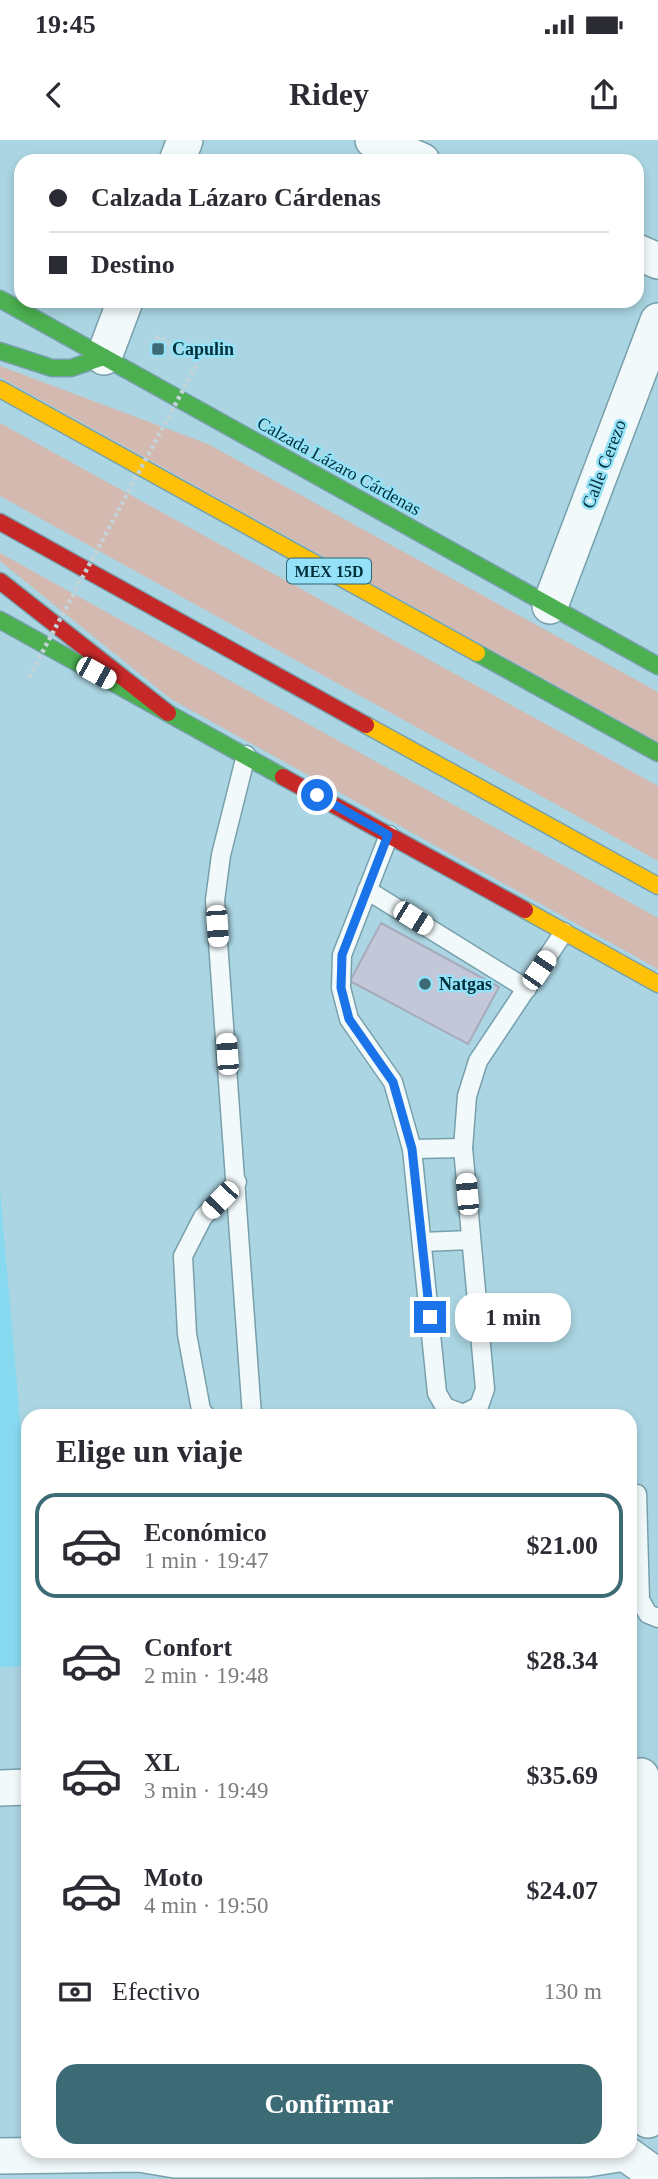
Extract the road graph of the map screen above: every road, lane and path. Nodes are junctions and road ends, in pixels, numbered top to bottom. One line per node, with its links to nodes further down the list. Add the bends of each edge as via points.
1 (373, 140): 2 (street)
2 (406, 154)
3 (16, 308): 8 (main road, Calzada Lázaro Cárdenas)
4 (122, 308): 8 (street)
5 (658, 321): 12 (street, Calle Cerezo)
6 (158, 337): 15 (path, bridge, via 198,362)
7 (0, 351): 8 (main road, via 52,368 71,368)
8 (103, 357): 12 (main road, Calzada Lázaro Cárdenas)
9 (0, 389): 17 (main road, MEX 15D)
10 (0, 523): 20 (main road)
11 (0, 581): 16 (main road)
12 (550, 606): 14 (main road, Calzada Lázaro Cárdenas)
13 (0, 620): 16 (main road)
14 (658, 666)
15 (29, 677)
16 (168, 712): 18 (main road)
17 (658, 753)
18 (246, 755): 19 (main road); 27 (lane, via 221,855 215,900)
19 (388, 835): 21 (lane); 22 (main road)
20 (658, 886)
21 (367, 890): 24 (lane); 26 (lane, via 342,955 341,988 349,1019 393,1082)
22 (564, 932): 23 (main road); 24 (lane)
23 (658, 984)
24 (527, 989): 25 (lane, via 478,1062 467,1096)
25 (463, 1148): 26 (lane); 28 (lane)
26 (412, 1149): 29 (lane)
27 (237, 1182): 30 (lane, via 203,1217 183,1256 187,1334); 31 (lane)
28 (471, 1240): 29 (lane); 33 (lane, via 485,1389 480,1406)
29 (422, 1242): 32 (lane, via 438,1393)
30 (201, 1409)
31 (252, 1409)
32 (450, 1409)
33 (474, 1409)
34 (637, 1494): 35 (lane, via 640,1600 648,1614)
35 (658, 1618)
36 (643, 1776): 39 (street)
37 (21, 1787): 38 (street)
38 (0, 1788)
39 (637, 1975)
40 (637, 2147): 46 (street)
41 (132, 2158): 42 (street); 45 (street)
42 (216, 2158)
43 (571, 2158): 44 (street)
44 (589, 2158)
45 (6, 2164)
46 (658, 2177)

